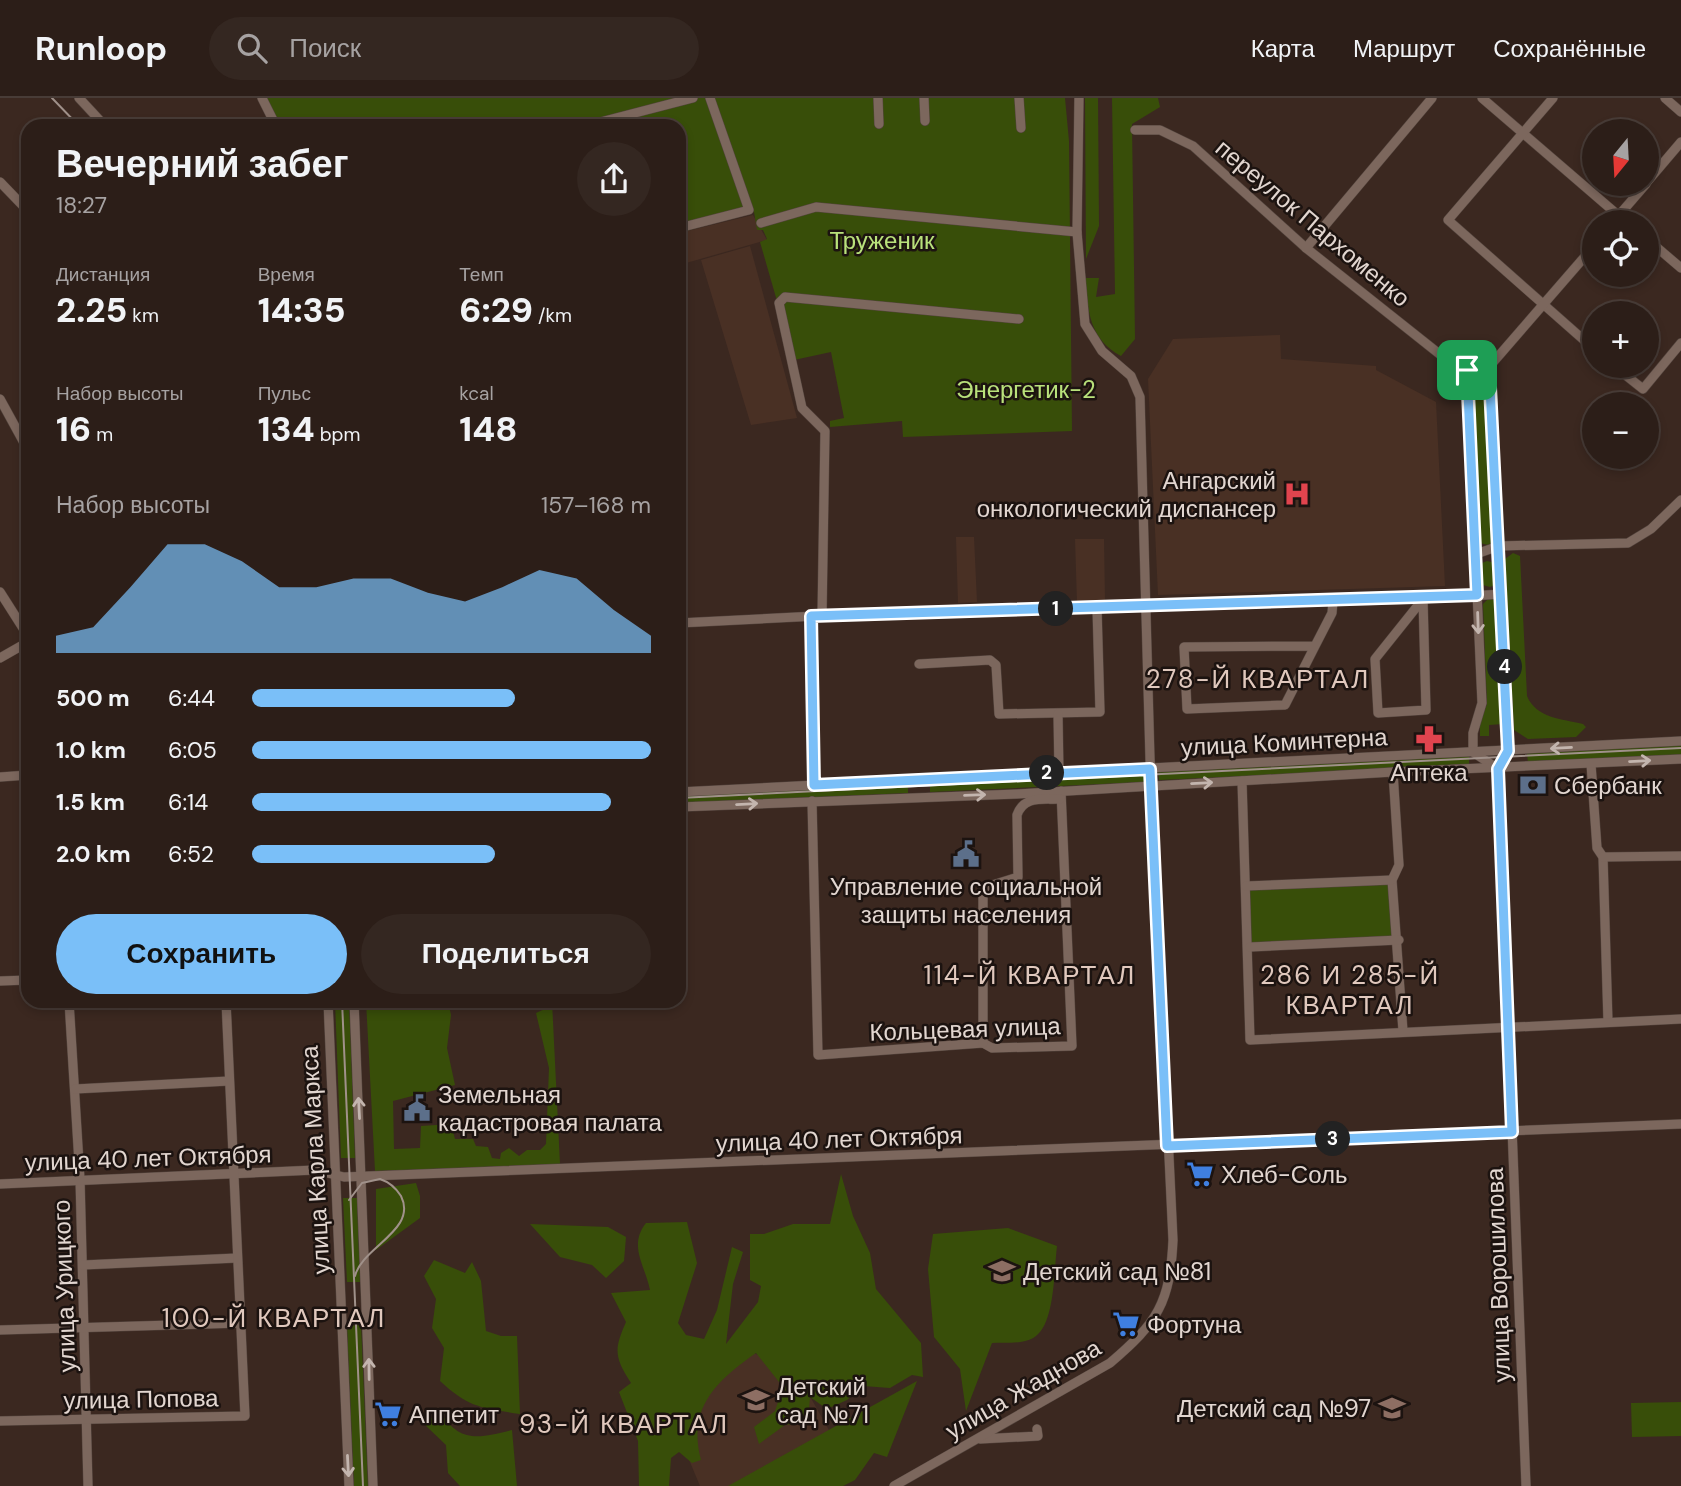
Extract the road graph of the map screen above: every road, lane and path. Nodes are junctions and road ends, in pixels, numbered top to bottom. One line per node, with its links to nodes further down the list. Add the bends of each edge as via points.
1 (79, 98): 14 (street)
2 (262, 98): 15 (street)
3 (693, 98): 16 (street)
4 (709, 98): 28 (street, via 749,211)
5 (878, 98): 18 (street)
6 (924, 98): 17 (street)
7 (1019, 98): 19 (street)
8 (1079, 98): 29 (street, улица Жаднова)
9 (1432, 98): 30 (street)
10 (1482, 98): 21 (street)
11 (1553, 98): 21 (street)
12 (1665, 98): 13 (street)
13 (1681, 112)
14 (99, 119)
15 (272, 119)
16 (612, 119)
17 (925, 121)
18 (879, 124)
19 (1021, 128)
20 (1135, 130): 30 (street, переулок Пархоменко, via 1160,130 1193,146)
21 (1524, 134): 26 (street); 34 (street, via 1448,220)
22 (1681, 142): 23 (street)
23 (1659, 168)
24 (0, 182): 25 (street)
25 (21, 204)
26 (1608, 210)
27 (761, 223): 29 (street, via 816,207)
28 (686, 226)
29 (1077, 232): 53 (street, улица Жаднова, via 1084,324 1102,351 1131,376 1140,397)
30 (1306, 248): 39 (street, переулок Пархоменко, via 1457,368)
31 (1659, 249): 33 (street)
32 (1582, 261): 34 (street)
33 (1681, 268)
34 (1544, 307): 36 (street); 38 (street)
35 (1019, 319): 56 (street, via 785,297 779,303 803,408 825,431)
36 (1582, 339)
37 (1681, 343): 40 (street)
38 (1489, 367): 39 (street); 46 (street)
39 (1467, 370): 47 (street)
40 (1659, 370)
41 (1629, 378): 42 (street, via 1643,389)
42 (1652, 378)
43 (0, 400): 44 (street)
44 (21, 438)
45 (1681, 500): 46 (street, via 1651,529 1628,543)
46 (1499, 546): 47 (street); 49 (street)
47 (1476, 554): 50 (street)
48 (0, 592): 58 (street)
49 (1502, 594): 50 (street); 65 (street)
50 (1477, 595): 51 (street); 66 (street, one-way to 66, via 1482,703)
51 (1423, 598): 51 (street, via 1375,659 1378,713 1426,710); 52 (street)
52 (1333, 601): 53 (street); 60 (street, via 1332,613)
53 (1144, 606): 54 (street); 69 (street, улица Жаднова)
54 (1097, 608): 56 (street); 63 (street, via 1100,712)
55 (811, 616): 56 (street); 57 (street); 76 (street)
56 (822, 616)
57 (686, 622)
58 (21, 625)
59 (21, 646): 61 (street)
60 (1315, 646): 60 (street, via 1184,647 1187,709 1285,705)
61 (0, 658)
62 (919, 664): 63 (street, via 990,660 996,665 999,714)
63 (1058, 714): 71 (street)
64 (1681, 741): 65 (street, улица Коминтерна, one-way to 65)
65 (1508, 751): 66 (street, улица Коминтерна); 70 (street)
66 (1473, 752): 69 (street, улица Коминтерна); 70 (street)
67 (1681, 759): 68 (street, улица Коминтерна, one-way to 67)
68 (1591, 764): 70 (street, улица Коминтерна); 83 (street, via 1597,848)
69 (1150, 769): 71 (street, улица Коминтерна); 77 (street, улица Жаднова)
70 (1498, 769): 72 (street, улица Коминтерна); 96 (street, улица Ворошилова)
71 (1059, 772): 76 (street, улица Коминтерна)
72 (1393, 772): 75 (street, улица Коминтерна); 84 (street, via 1399,865)
73 (21, 776): 74 (street)
74 (0, 777)
75 (1242, 781): 77 (street, улица Коминтерна, one-way to 75); 85 (street)
76 (814, 785): 78 (street, улица Коминтерна)
77 (1151, 786): 79 (street, улица Коминтерна); 103 (street, улица Жаднова)
78 (686, 792)
79 (1061, 795): 80 (street, улица Коминтерна, one-way to 79); 98 (street, via 1028,800 1020,807 1018,877 983,888); 98 (street, Кольцевая улица, via 1072,1046 992,1048)
80 (812, 801): 81 (street, улица Коминтерна, one-way to 80); 98 (street, Кольцевая улица, via 818,1055)
81 (686, 807)
82 (1681, 856): 83 (street)
83 (1603, 857): 95 (street)
84 (1392, 880): 85 (street); 86 (street)
85 (1246, 886): 87 (street)
86 (1399, 940): 87 (street); 97 (street)
87 (1250, 947): 97 (street, via 1250,1040)
88 (21, 980): 89 (street)
89 (0, 981)
90 (69, 1008): 100 (street, улица Урицкого)
91 (226, 1008): 99 (street, улица Попова)
92 (328, 1008): 106 (street, улица Карла Маркса)
93 (354, 1008): 105 (street, улица Карла Маркса, one-way to 93)
94 (1681, 1019): 95 (street)
95 (1608, 1022): 96 (street)
96 (1508, 1028): 97 (street); 102 (street, улица Ворошилова)
97 (1403, 1031)
98 (983, 1043)
99 (229, 1082): 100 (street); 104 (street, улица Попова)
100 (75, 1088): 107 (street, улица Урицкого)
101 (1681, 1124): 102 (street, улица 40 лет Октября)
102 (1512, 1132): 103 (street, улица 40 лет Октября); 122 (street, улица Ворошилова)
103 (1167, 1146): 105 (street, улица 40 лет Октября); 117 (street, улица Жаднова, via 1173,1240 1171,1275 1158,1313 1110,1363)
104 (233, 1174): 106 (street, улица 40 лет Октября, via 315,1170); 107 (street, улица 40 лет Октября); 109 (street, улица Попова)
105 (362, 1176): 106 (street, улица 40 лет Октября); 120 (street, улица Карла Маркса, one-way to 105)
106 (336, 1177): 119 (street, улица Карла Маркса, one-way to 119)
107 (80, 1179): 108 (street, улица 40 лет Октября); 110 (street, улица Урицкого)
108 (0, 1184)
109 (237, 1258): 110 (street); 111 (street, улица Попова)
110 (83, 1265): 112 (street, улица Урицкого)
111 (241, 1323): 112 (street); 114 (street, улица Попова, via 245,1416)
112 (85, 1328): 113 (street); 114 (street, улица Урицкого)
113 (0, 1330)
114 (86, 1419): 115 (street, улица Попова); 118 (street, улица Урицкого)
115 (0, 1421)
116 (1037, 1429): 117 (street, via 1038,1436)
117 (978, 1439): 121 (street, улица Жаднова)
118 (88, 1486)
119 (349, 1486)
120 (373, 1486)
121 (894, 1486)
122 (1526, 1486)

